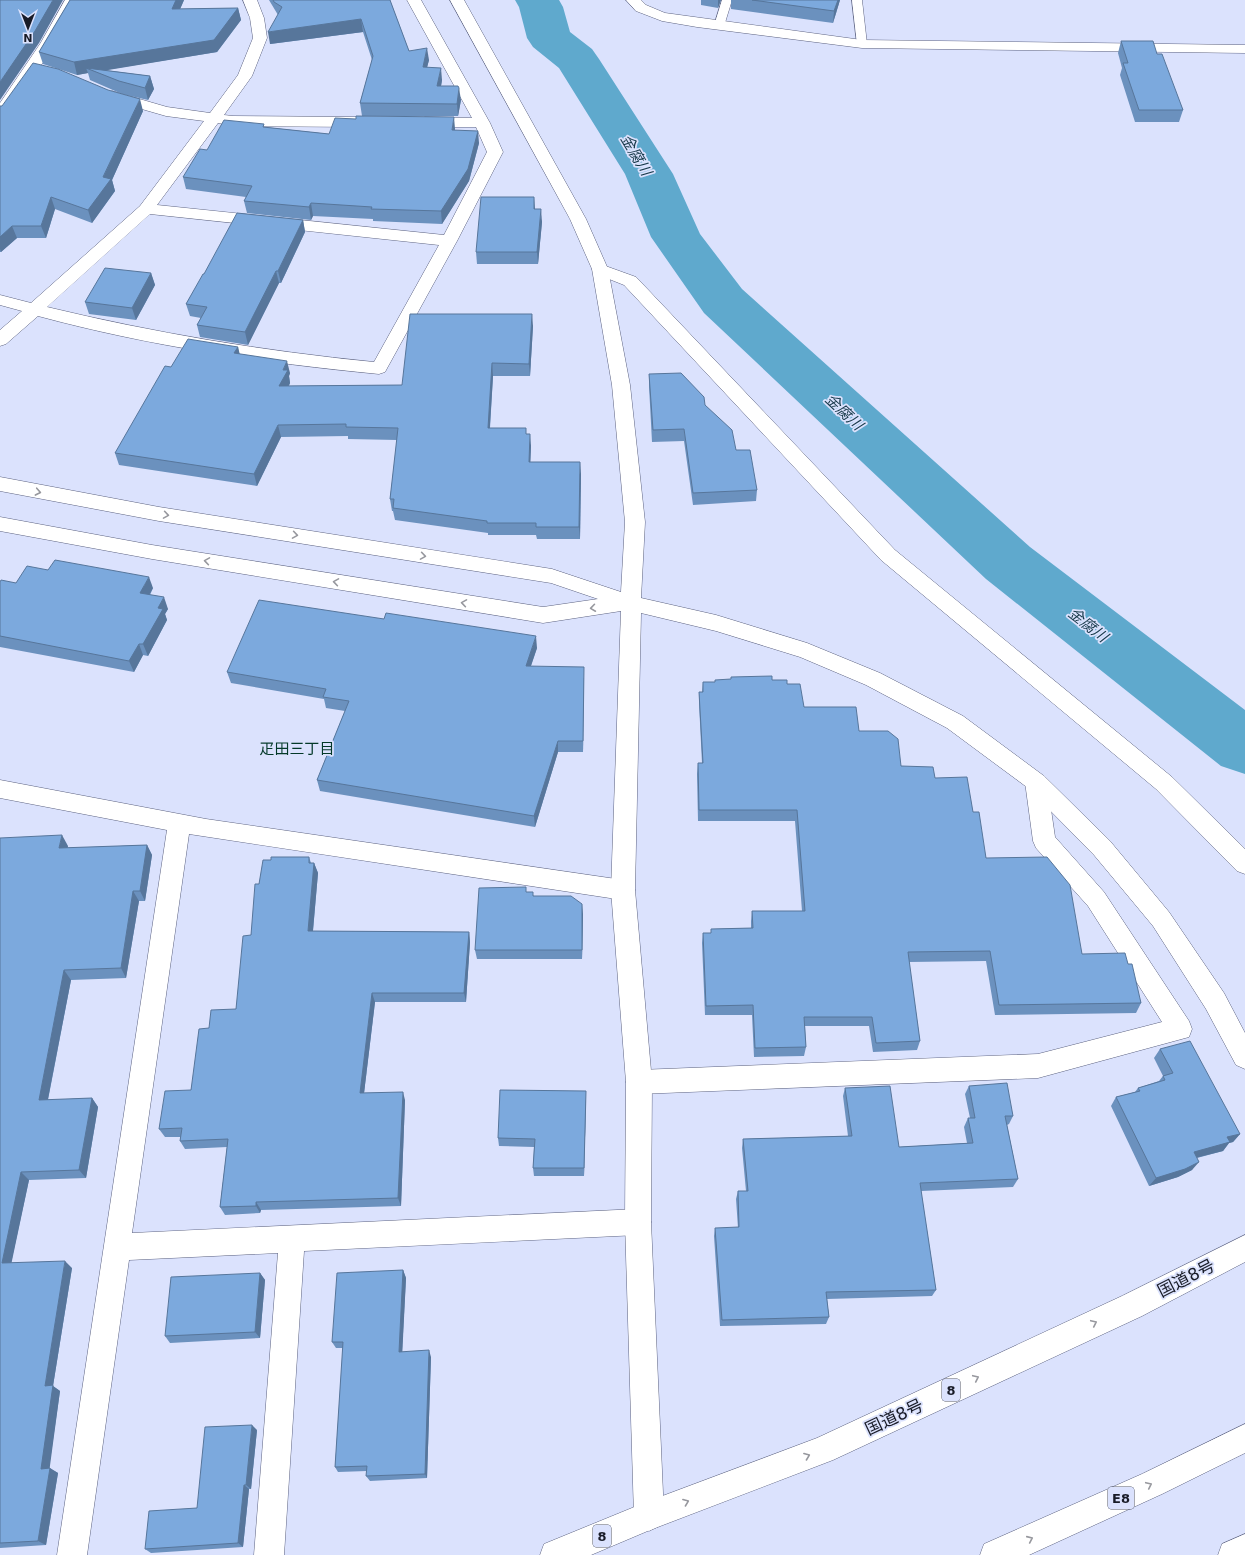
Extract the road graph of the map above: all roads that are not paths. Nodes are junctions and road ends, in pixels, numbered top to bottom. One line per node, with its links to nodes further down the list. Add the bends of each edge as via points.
1 (72, 0): 12 (main road, via 40,70)
2 (250, 0): 13 (main road, via 257,18 260,38 245,76)
3 (414, 0): 16 (main road)
4 (458, 0): 19 (main road, via 578,219)
5 (633, 0): 8 (main road, via 641,8 662,17)
6 (727, 0): 8 (lane)
7 (856, 0): 9 (lane)
8 (719, 26): 9 (main road)
9 (862, 44): 10 (main road)
10 (1245, 49)
11 (96, 89): 13 (main road, via 117,98 159,109)
12 (0, 114)
13 (214, 118): 14 (main road, via 233,121); 17 (main road)
14 (381, 122)
15 (412, 122): 16 (main road)
16 (482, 123): 18 (main road, via 495,152)
17 (146, 209): 18 (main road); 21 (main road)
18 (449, 241): 21 (main road, via 379,368 312,362 193,345)
19 (600, 269): 25 (main road, via 622,385 634,514); 29 (main road, via 630,281 888,555 1164,783)
20 (0, 300): 21 (main road)
21 (35, 310): 22 (main road)
22 (0, 340)
23 (0, 484): 25 (main road, one-way to 25, via 159,514 552,576)
24 (0, 524): 25 (main road, one-way to 24, via 543,615 152,552)
25 (631, 603): 26 (main road, via 716,623 807,651 873,679 955,722); 30 (main road)
26 (1036, 782): 31 (main road, via 1102,848 1161,919 1215,1001); 32 (main road, via 1044,841 1096,899 1180,1029 1038,1066)
27 (0, 789): 28 (main road)
28 (179, 822): 30 (main road); 35 (main road)
29 (1245, 864)
30 (623, 890): 32 (main road)
31 (1245, 1057)
32 (639, 1082): 33 (main road)
33 (638, 1222): 34 (main road); 38 (main road)
34 (292, 1238): 35 (main road); 41 (main road)
35 (117, 1247): 40 (main road)
36 (1245, 1248): 38 (main road, 国道8号 / 8, one-way to 36, via 823,1450 1132,1306)
37 (1245, 1438): 43 (main road, E8, one-way to 37, via 1152,1484)
38 (650, 1516): 42 (main road, 国道8号 / 8)
39 (1245, 1549): 44 (main road)
40 (72, 1555)
41 (269, 1555)
42 (555, 1555)
43 (995, 1555)
44 (1233, 1555)

